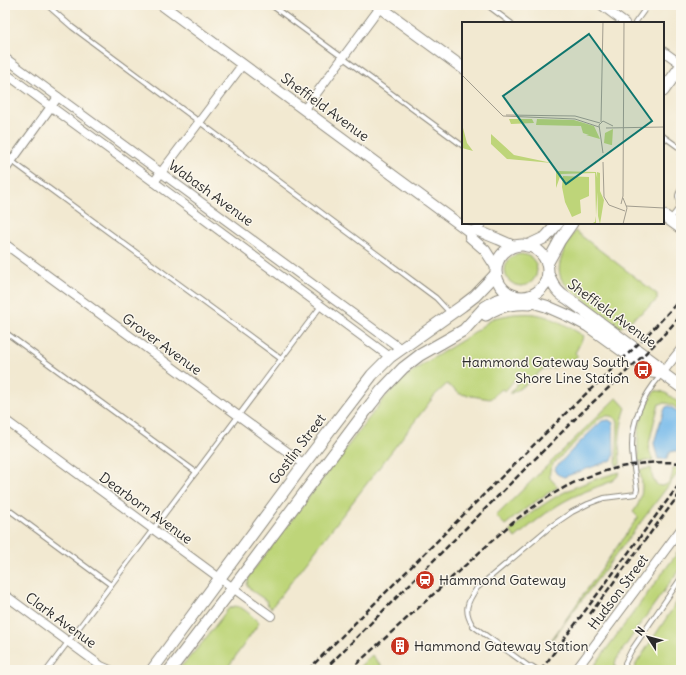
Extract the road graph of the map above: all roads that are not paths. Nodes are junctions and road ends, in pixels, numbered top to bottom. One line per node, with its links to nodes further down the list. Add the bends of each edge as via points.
1 (46, 5): 22 (lane)
2 (162, 5): 14 (street, Sheffield Avenue)
3 (271, 5): 13 (lane)
4 (487, 5): 8 (lane)
5 (601, 5): 9 (street)
6 (648, 5): 10 (lane)
7 (380, 6): 13 (street); 16 (main road)
8 (510, 22)
9 (624, 22)
10 (636, 22)
11 (664, 52): 15 (street)
12 (5, 58): 19 (street, Wabash Avenue)
13 (343, 58): 21 (street); 24 (lane)
14 (243, 64): 21 (street, Sheffield Avenue); 22 (street)
15 (681, 65): 18 (main road)
16 (462, 67)
17 (5, 74): 20 (street, Wabash Avenue)
18 (664, 90)
19 (58, 97): 20 (street); 28 (street, Wabash Avenue)
20 (50, 107): 26 (street); 29 (street, Wabash Avenue)
21 (304, 110): 36 (street, Sheffield Avenue)
22 (200, 122): 28 (street); 46 (lane, via 436,298)
23 (664, 137): 25 (lane)
24 (462, 145)
25 (681, 149)
26 (8, 158): 27 (street); 52 (lane)
27 (5, 170)
28 (162, 173): 29 (street); 49 (street, Wabash Avenue)
29 (154, 182): 45 (street, Wabash Avenue)
30 (681, 189): 31 (lane, via 678,195 678,208)
31 (666, 217): 35 (main road)
32 (484, 224): 36 (lane)
33 (557, 224): 39 (main road, via 546,237)
34 (571, 224): 40 (main road, via 560,240)
35 (681, 228)
36 (470, 232): 38 (street, Sheffield Avenue, via 476,230); 41 (street, Sheffield Avenue, via 470,237 485,250)
37 (5, 244): 55 (street, Grover Avenue)
38 (514, 246): 39 (main road); 41 (main road, via 502,254)
39 (527, 246): 40 (main road, via 542,254)
40 (547, 269): 43 (main road, via 546,282 535,294); 53 (main road, Sheffield Avenue, via 556,290 561,295 657,365)
41 (496, 271): 42 (main road, via 502,288); 46 (main road, Gostlin Street, via 475,296)
42 (514, 295): 43 (main road); 47 (main road, via 485,307)
43 (528, 297): 44 (main road, Sheffield Avenue)
44 (539, 304): 47 (main road, via 505,305 488,313); 53 (main road, Sheffield Avenue, via 588,326 652,372)
45 (321, 306): 51 (street, Wabash Avenue); 52 (lane)
46 (451, 314): 49 (main road, Gostlin Street)
47 (464, 330): 65 (main road, via 420,355 382,390)
48 (5, 332): 58 (lane)
49 (401, 349): 51 (main road, Gostlin Street)
50 (681, 349): 53 (street)
51 (390, 357): 57 (main road, Gostlin Street, via 362,387)
52 (281, 359): 55 (lane)
53 (662, 373): 54 (main road, Sheffield Avenue); 70 (lane, via 642,402 635,422 632,454 636,494 604,498 572,512 550,527 477,588 469,600 467,613 473,626)
54 (681, 387)
55 (238, 416): 57 (street, Grover Avenue); 58 (lane)
56 (5, 420): 60 (street, Dearborn Avenue)
57 (304, 464): 62 (main road, Gostlin Street)
58 (196, 472): 60 (lane)
59 (5, 507): 64 (lane)
60 (153, 529): 62 (street, Dearborn Avenue); 64 (lane)
61 (681, 529): 75 (street, Hudson Street)
62 (219, 578): 65 (street, Dearborn Avenue); 73 (main road, Gostlin Street)
63 (681, 578): 76 (lane, via 631,651 625,664)
64 (111, 585): 68 (lane)
65 (233, 588): 67 (street, Dearborn Avenue); 74 (main road)
66 (5, 595): 68 (street, Clark Avenue)
67 (271, 616)
68 (68, 642): 69 (street, Clark Avenue); 71 (lane)
69 (102, 668): 72 (street, Clark Avenue)
70 (532, 669)
71 (47, 670)
72 (110, 670)
73 (152, 670)
74 (170, 670)
75 (576, 670)
76 (626, 670)

